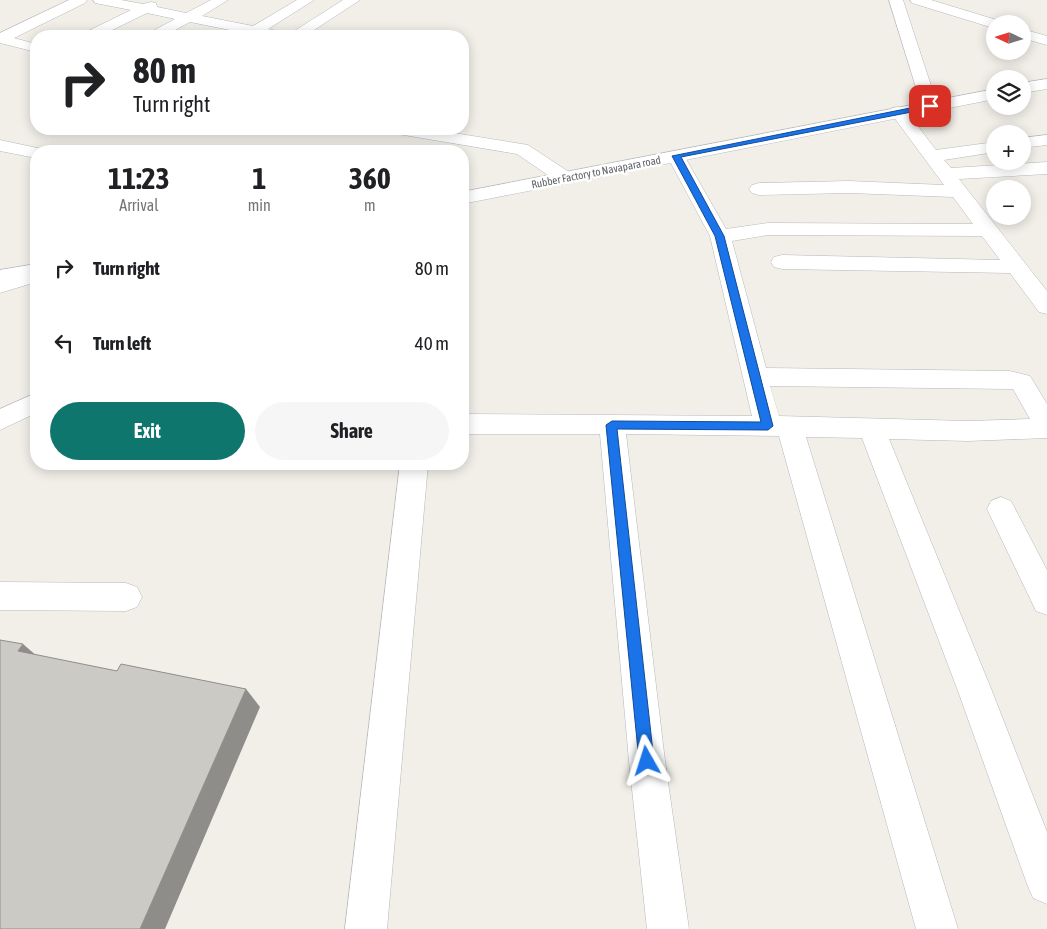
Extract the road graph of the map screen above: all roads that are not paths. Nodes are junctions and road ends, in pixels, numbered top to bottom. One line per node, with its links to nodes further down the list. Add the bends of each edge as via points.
1 (80, 0): 20 (street)
2 (100, 0): 9 (street)
3 (163, 0): 9 (street)
4 (221, 0): 10 (street)
5 (307, 0): 17 (street)
6 (353, 0): 18 (street)
7 (896, 0): 26 (street)
8 (918, 0): 11 (street)
9 (145, 9): 10 (street); 13 (street)
10 (188, 18): 12 (street); 14 (street)
11 (986, 21)
12 (237, 28): 15 (street); 16 (street)
13 (102, 30)
14 (165, 30)
15 (233, 30)
16 (250, 30)
17 (258, 30)
18 (305, 30)
19 (1031, 36): 21 (street)
20 (0, 39): 22 (street)
21 (1047, 41)
22 (30, 46)
23 (1047, 84): 24 (street)
24 (1031, 87)
25 (986, 96): 26 (street, Rubber Factory to Navapara road)
26 (930, 106): 27 (street, Rubber Factory to Navapara road)
27 (898, 112): 34 (street, Rubber Factory to Navapara road); 35 (street)
28 (435, 135): 38 (street, via 522,149)
29 (1047, 140): 30 (street)
30 (1031, 142)
31 (0, 145): 33 (street)
32 (986, 148): 35 (street)
33 (30, 152)
34 (676, 156): 38 (street, Rubber Factory to Navapara road); 43 (street)
35 (932, 156): 37 (street)
36 (1047, 168): 37 (street)
37 (946, 174): 40 (street)
38 (565, 178): 41 (street, Rubber Factory to Navapara road)
39 (759, 189): 40 (street, via 850,187)
40 (958, 191): 42 (street)
41 (469, 197)
42 (988, 230): 43 (street, via 768,230); 45 (street)
43 (720, 236): 51 (street)
44 (782, 262): 45 (street)
45 (1016, 267): 50 (street)
46 (30, 272): 47 (street)
47 (0, 277)
48 (30, 277): 49 (street)
49 (0, 286)
50 (1047, 307)
51 (755, 377): 55 (street); 56 (street, via 1010,380 1021,382)
52 (17, 412): 58 (street)
53 (469, 424): 54 (street)
54 (612, 425): 55 (street); 66 (street)
55 (779, 426): 57 (street); 67 (street)
56 (1047, 427): 57 (street, via 968,431)
57 (872, 429): 64 (street, via 976,690)
58 (0, 434)
59 (413, 470): 65 (street)
60 (1001, 509): 63 (street)
61 (0, 596): 62 (street)
62 (126, 597)
63 (1047, 601)
64 (1047, 884)
65 (366, 929)
66 (668, 929)
67 (937, 929)

